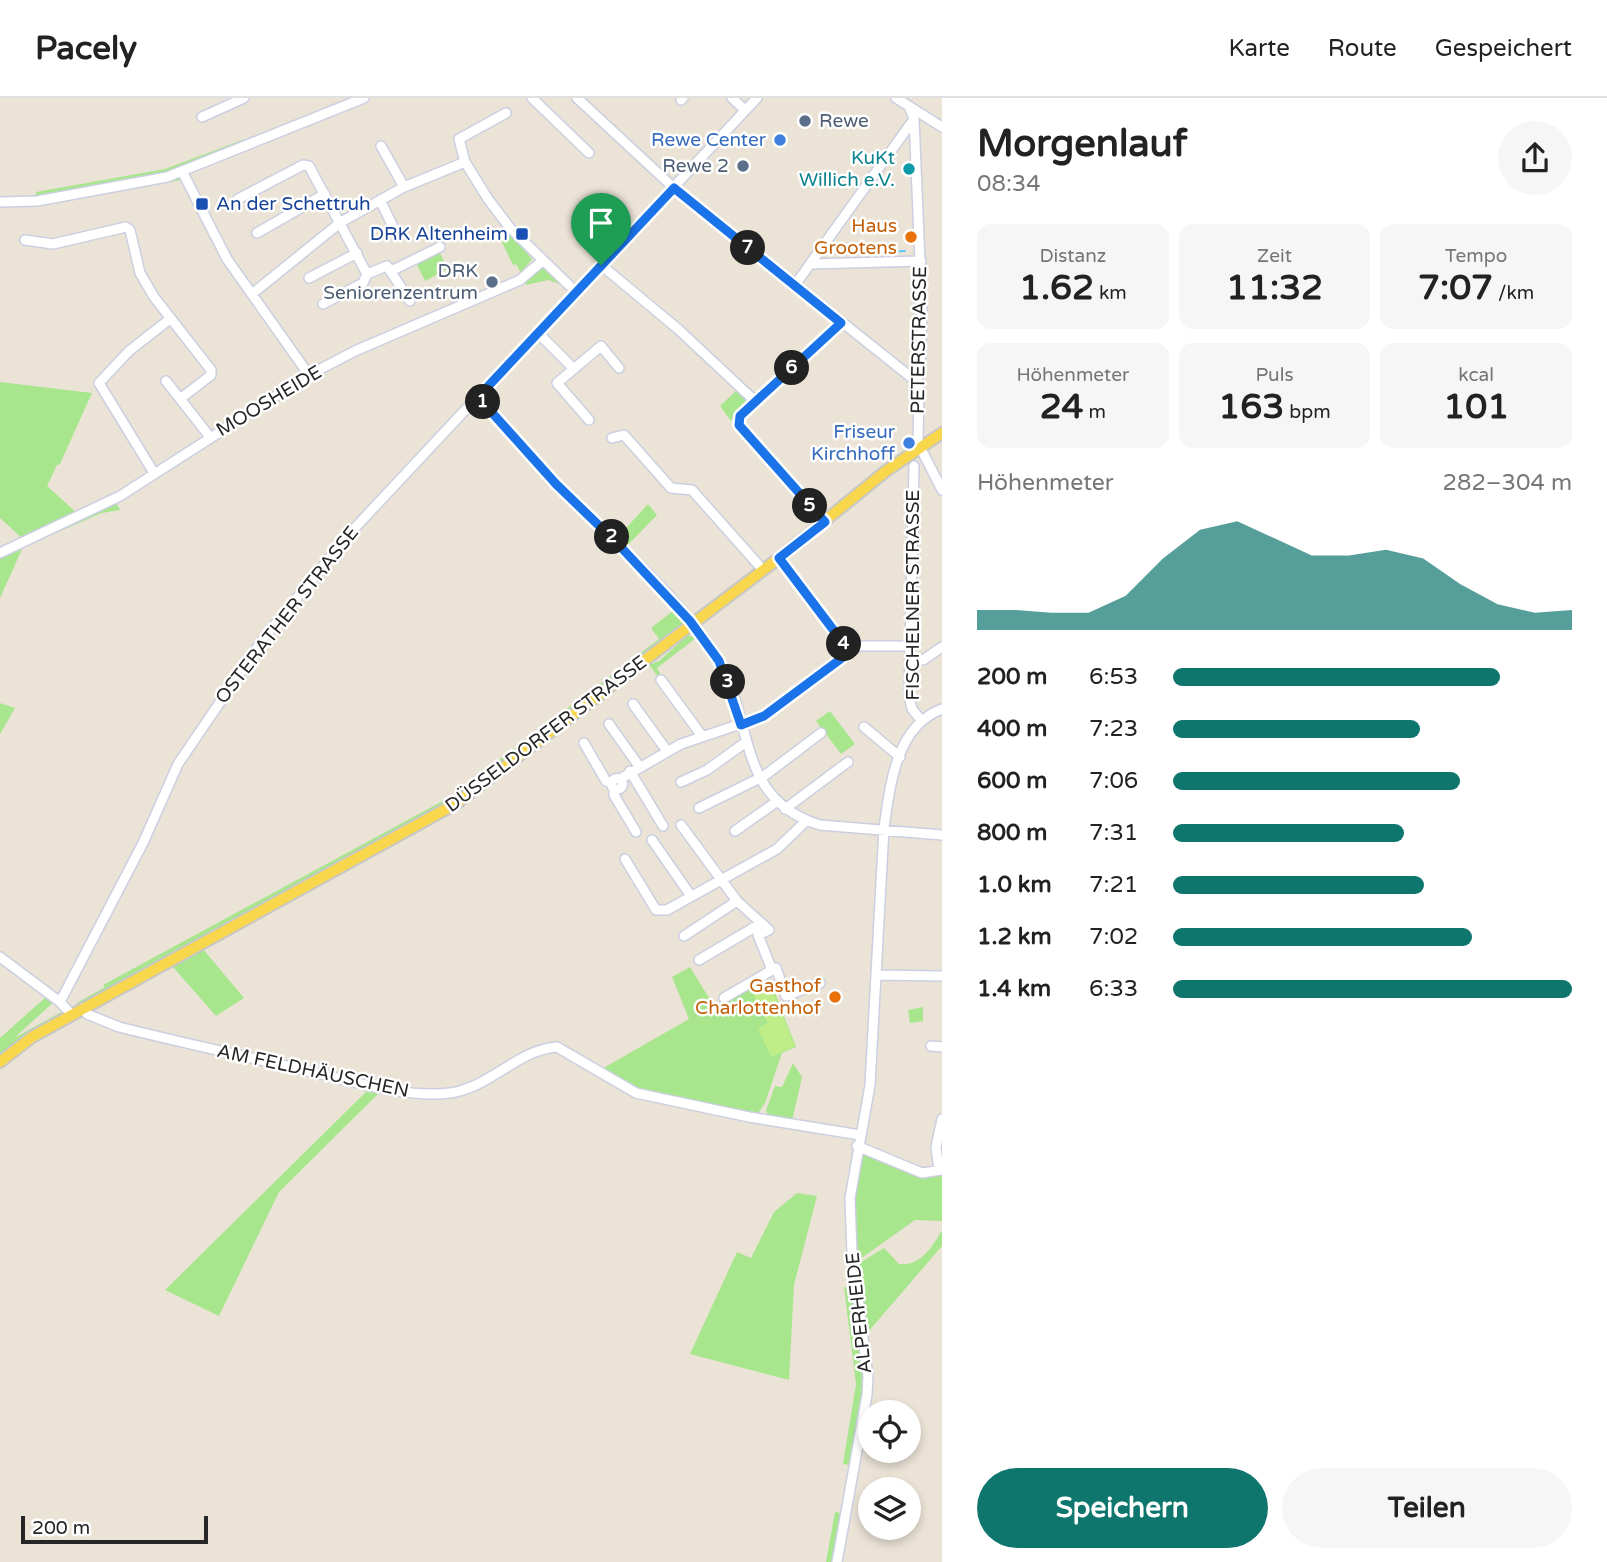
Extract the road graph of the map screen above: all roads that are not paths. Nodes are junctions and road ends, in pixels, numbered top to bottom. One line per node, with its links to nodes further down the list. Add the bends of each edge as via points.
1 (244, 98): 8 (street)
2 (363, 98): 18 (street)
3 (532, 98): 16 (street)
4 (577, 98): 20 (street)
5 (732, 98): 10 (street)
6 (757, 98): 10 (street, OSTERATHER STRASSE)
7 (896, 98): 9 (street)
8 (228, 101): 12 (street)
9 (909, 106): 13 (street, PETERSTRASSE); 14 (street)
10 (746, 110): 20 (street, OSTERATHER STRASSE)
11 (506, 113): 17 (street, via 459,139)
12 (202, 117)
13 (914, 119): 32 (street, PETERSTRASSE); 33 (street)
14 (942, 127)
15 (381, 146): 19 (street)
16 (589, 153)
17 (465, 162): 19 (street); 31 (street, via 488,199)
18 (183, 173): 24 (street, via 37,201); 40 (street, via 228,259)
19 (404, 187): 23 (street)
20 (674, 188): 34 (street, OSTERATHER STRASSE); 38 (street)
21 (325, 194): 22 (street, via 309,166 303,165); 25 (street); 26 (street)
22 (238, 199)
23 (380, 200): 25 (street); 27 (street)
24 (0, 202)
25 (341, 222): 30 (street); 40 (street)
26 (257, 233)
27 (397, 235)
28 (25, 240): 43 (street, via 52,244 126,227 140,273)
29 (440, 247): 35 (street)
30 (356, 253): 36 (street); 37 (street)
31 (542, 261): 39 (street); 48 (street, MOOSHEIDE, via 520,280)
32 (921, 261): 33 (street); 50 (street, PETERSTRASSE, via 921,358)
33 (810, 264): 38 (street)
34 (601, 265): 39 (street, OSTERATHER STRASSE); 53 (street)
35 (391, 271): 36 (street, via 387,266); 41 (street)
36 (367, 274): 42 (street, via 363,283)
37 (309, 278)
38 (794, 285): 44 (street)
39 (576, 292): 45 (street, OSTERATHER STRASSE)
40 (252, 294): 48 (street)
41 (410, 301)
42 (323, 304)
43 (170, 319): 52 (street, via 211,370 211,375); 60 (street, via 107,371 99,385)
44 (841, 323): 50 (street); 53 (street)
45 (538, 333): 47 (street); 51 (street, OSTERATHER STRASSE)
46 (619, 368): 47 (street, via 601,346)
47 (575, 369): 54 (street, via 557,383)
48 (309, 374): 56 (street, MOOSHEIDE)
49 (166, 381): 52 (street)
50 (915, 381): 58 (street, PETERSTRASSE)
51 (478, 397): 66 (street); 115 (street, OSTERATHER STRASSE, via 326,561 219,700 178,764 143,843)
52 (180, 398): 56 (street)
53 (756, 402): 62 (street, via 740,416 739,425)
54 (589, 420)
55 (942, 433): 58 (main road, DÜSSELDORFER STRASSE)
56 (210, 437): 60 (street, MOOSHEIDE)
57 (612, 438): 65 (street, via 624,435 671,488 692,490)
58 (920, 448): 61 (street); 62 (main road, DÜSSELDORFER STRASSE)
59 (914, 466): 67 (street, FISCHELNER STRASSE)
60 (155, 473): 63 (street, MOOSHEIDE, via 120,496)
61 (942, 490)
62 (825, 522): 64 (main road, DÜSSELDORFER STRASSE)
63 (0, 553)
64 (779, 558): 65 (main road, DÜSSELDORFER STRASSE); 69 (street)
65 (763, 570): 66 (main road, DÜSSELDORFER STRASSE)
66 (692, 624): 76 (street, via 719,661); 116 (main road, DÜSSELDORFER STRASSE, via 457,803)
67 (910, 646): 69 (street, via 859,646); 70 (street, FISCHELNER STRASSE)
68 (942, 647): 70 (street, via 923,660)
69 (850, 652): 76 (street, via 764,716)
70 (910, 660): 74 (street, FISCHELNER STRASSE, via 909,696)
71 (661, 680): 79 (street)
72 (633, 705): 82 (street)
73 (942, 709): 74 (street)
74 (921, 720): 83 (street, FISCHELNER STRASSE, via 906,738)
75 (609, 723): 85 (street)
76 (741, 725): 79 (street); 80 (street)
77 (864, 727): 83 (street)
78 (821, 733): 87 (street)
79 (702, 736): 82 (street)
80 (746, 742): 87 (street); 89 (street)
81 (584, 743): 90 (street, via 606,781)
82 (667, 751): 85 (street)
83 (900, 757): 88 (street, FISCHELNER STRASSE)
84 (848, 762): 93 (street)
85 (639, 766): 86 (street)
86 (630, 771): 90 (street); 96 (street)
87 (758, 777): 91 (street); 92 (street)
88 (893, 777): 97 (street, ALPERHEIDE)
89 (681, 782)
90 (615, 784): 99 (street, via 614,795)
91 (776, 802): 93 (street); 98 (street)
92 (699, 808)
93 (785, 809): 94 (street)
94 (806, 821): 97 (street, via 832,827); 103 (street, via 777,849)
95 (681, 825): 103 (street)
96 (663, 826)
97 (884, 828): 100 (street); 111 (street, ALPERHEIDE)
98 (735, 831)
99 (636, 832)
100 (942, 835)
101 (652, 840): 104 (street)
102 (625, 859): 104 (street, via 656,910 667,910)
103 (719, 879): 104 (street); 105 (street)
104 (691, 895)
105 (737, 901): 106 (street); 107 (street)
106 (760, 923): 109 (street); 110 (street, via 769,930 758,935)
107 (684, 936)
108 (0, 957): 115 (street)
109 (699, 960)
110 (772, 970): 113 (street, via 776,968 786,996); 114 (street)
111 (876, 975): 112 (street); 122 (street, ALPERHEIDE, via 870,1085)
112 (942, 976)
113 (820, 983)
114 (724, 998)
115 (60, 1002): 117 (street)
116 (83, 1008): 117 (main road, DÜSSELDORFER STRASSE); 122 (street, AM FELDHÄUSCHEN, via 119,1027 424,1094 452,1093 557,1046 636,1093)
117 (72, 1014): 120 (main road, DÜSSELDORFER STRASSE)
118 (931, 1046): 119 (street)
119 (942, 1047)
120 (0, 1062)
121 (942, 1120): 123 (street)
122 (860, 1135): 124 (street, ALPERHEIDE)
123 (940, 1135): 125 (street)
124 (857, 1146): 125 (street, via 922,1173); 126 (street, ALPERHEIDE, via 850,1215 868,1376)
125 (940, 1166)
126 (837, 1562)

